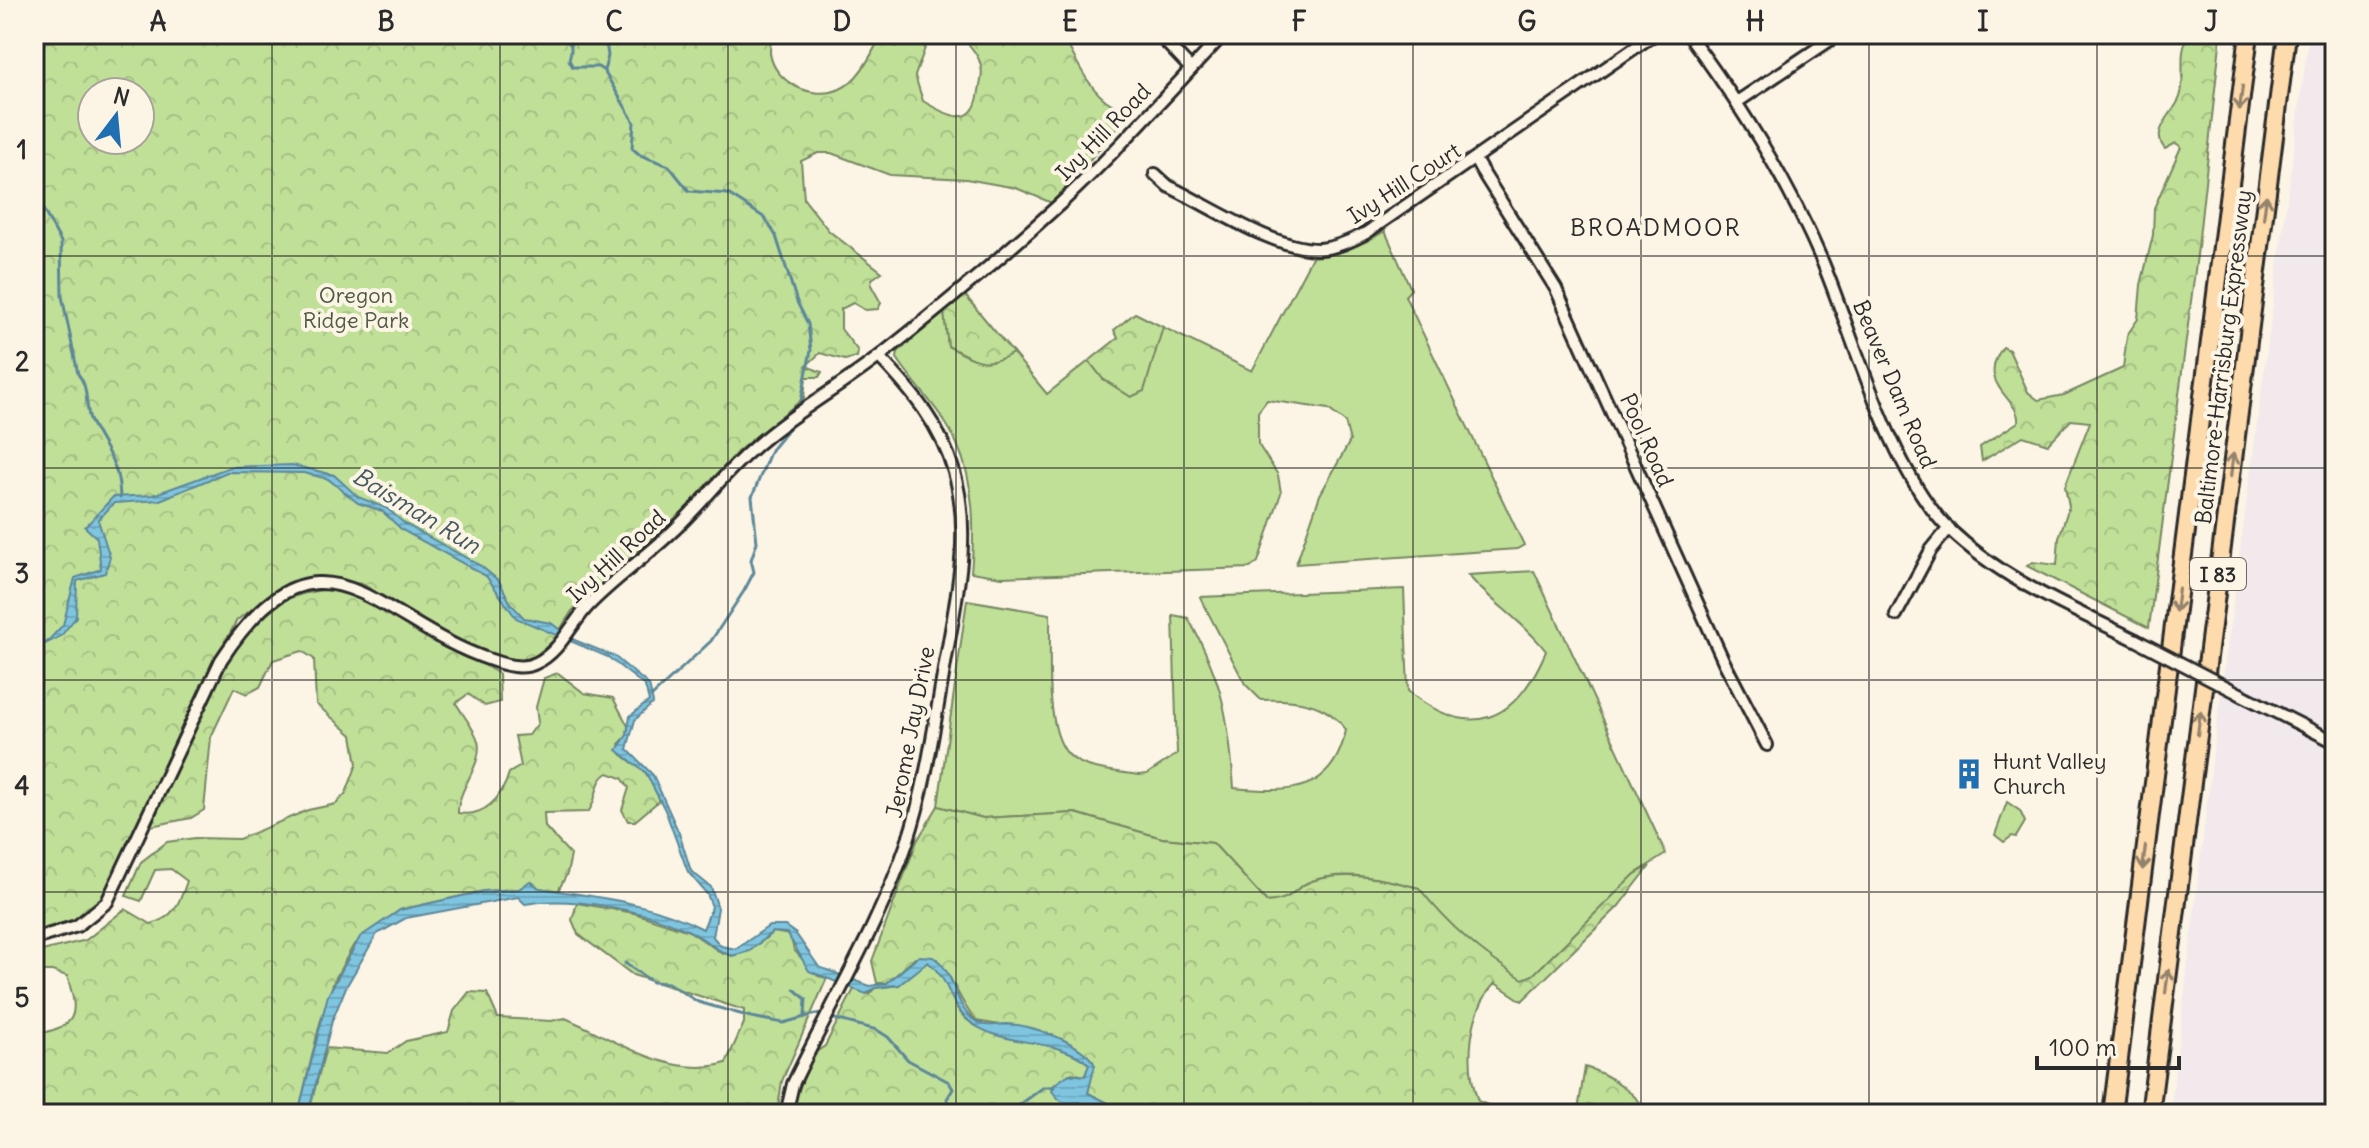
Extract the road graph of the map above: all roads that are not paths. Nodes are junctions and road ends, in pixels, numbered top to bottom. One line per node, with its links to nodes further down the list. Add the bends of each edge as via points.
1 (1158, 34): 8 (street)
2 (1224, 34): 8 (street, Ivy Hill Road)
3 (1655, 34): 10 (street, Ivy Hill Court)
4 (1688, 34): 9 (street, Beaver Dam Road)
5 (1839, 34): 9 (street)
6 (2249, 34): 19 (highway, Baltimore-Harrisburg Expressway / I 83, one-way to 19)
7 (2287, 34): 20 (highway, Baltimore-Harrisburg Expressway / I 83, one-way to 7)
8 (1191, 69): 12 (street, Ivy Hill Road, via 1060,205)
9 (1737, 102): 13 (street, Beaver Dam Road, via 1822,260 1911,479)
10 (1475, 160): 11 (street, Ivy Hill Court, via 1366,233 1320,249 1269,235 1168,186); 16 (street, Pool Road, via 1562,301 1724,662)
11 (1155, 174)
12 (879, 357): 17 (street, Ivy Hill Road, via 747,453 535,664 515,666 477,655 344,584 310,585 278,597 244,624 221,660 107,902 77,926); 18 (street, Jerome Jay Drive, via 921,405 946,448 961,499 963,551 919,802 885,901 793,1084)
13 (1949, 528): 14 (street); 15 (street, Beaver Dam Road, bridge, via 1997,568)
14 (1896, 615)
15 (2335, 742)
16 (1767, 745)
17 (34, 939)
18 (786, 1114)
19 (2112, 1114)
20 (2150, 1114)

